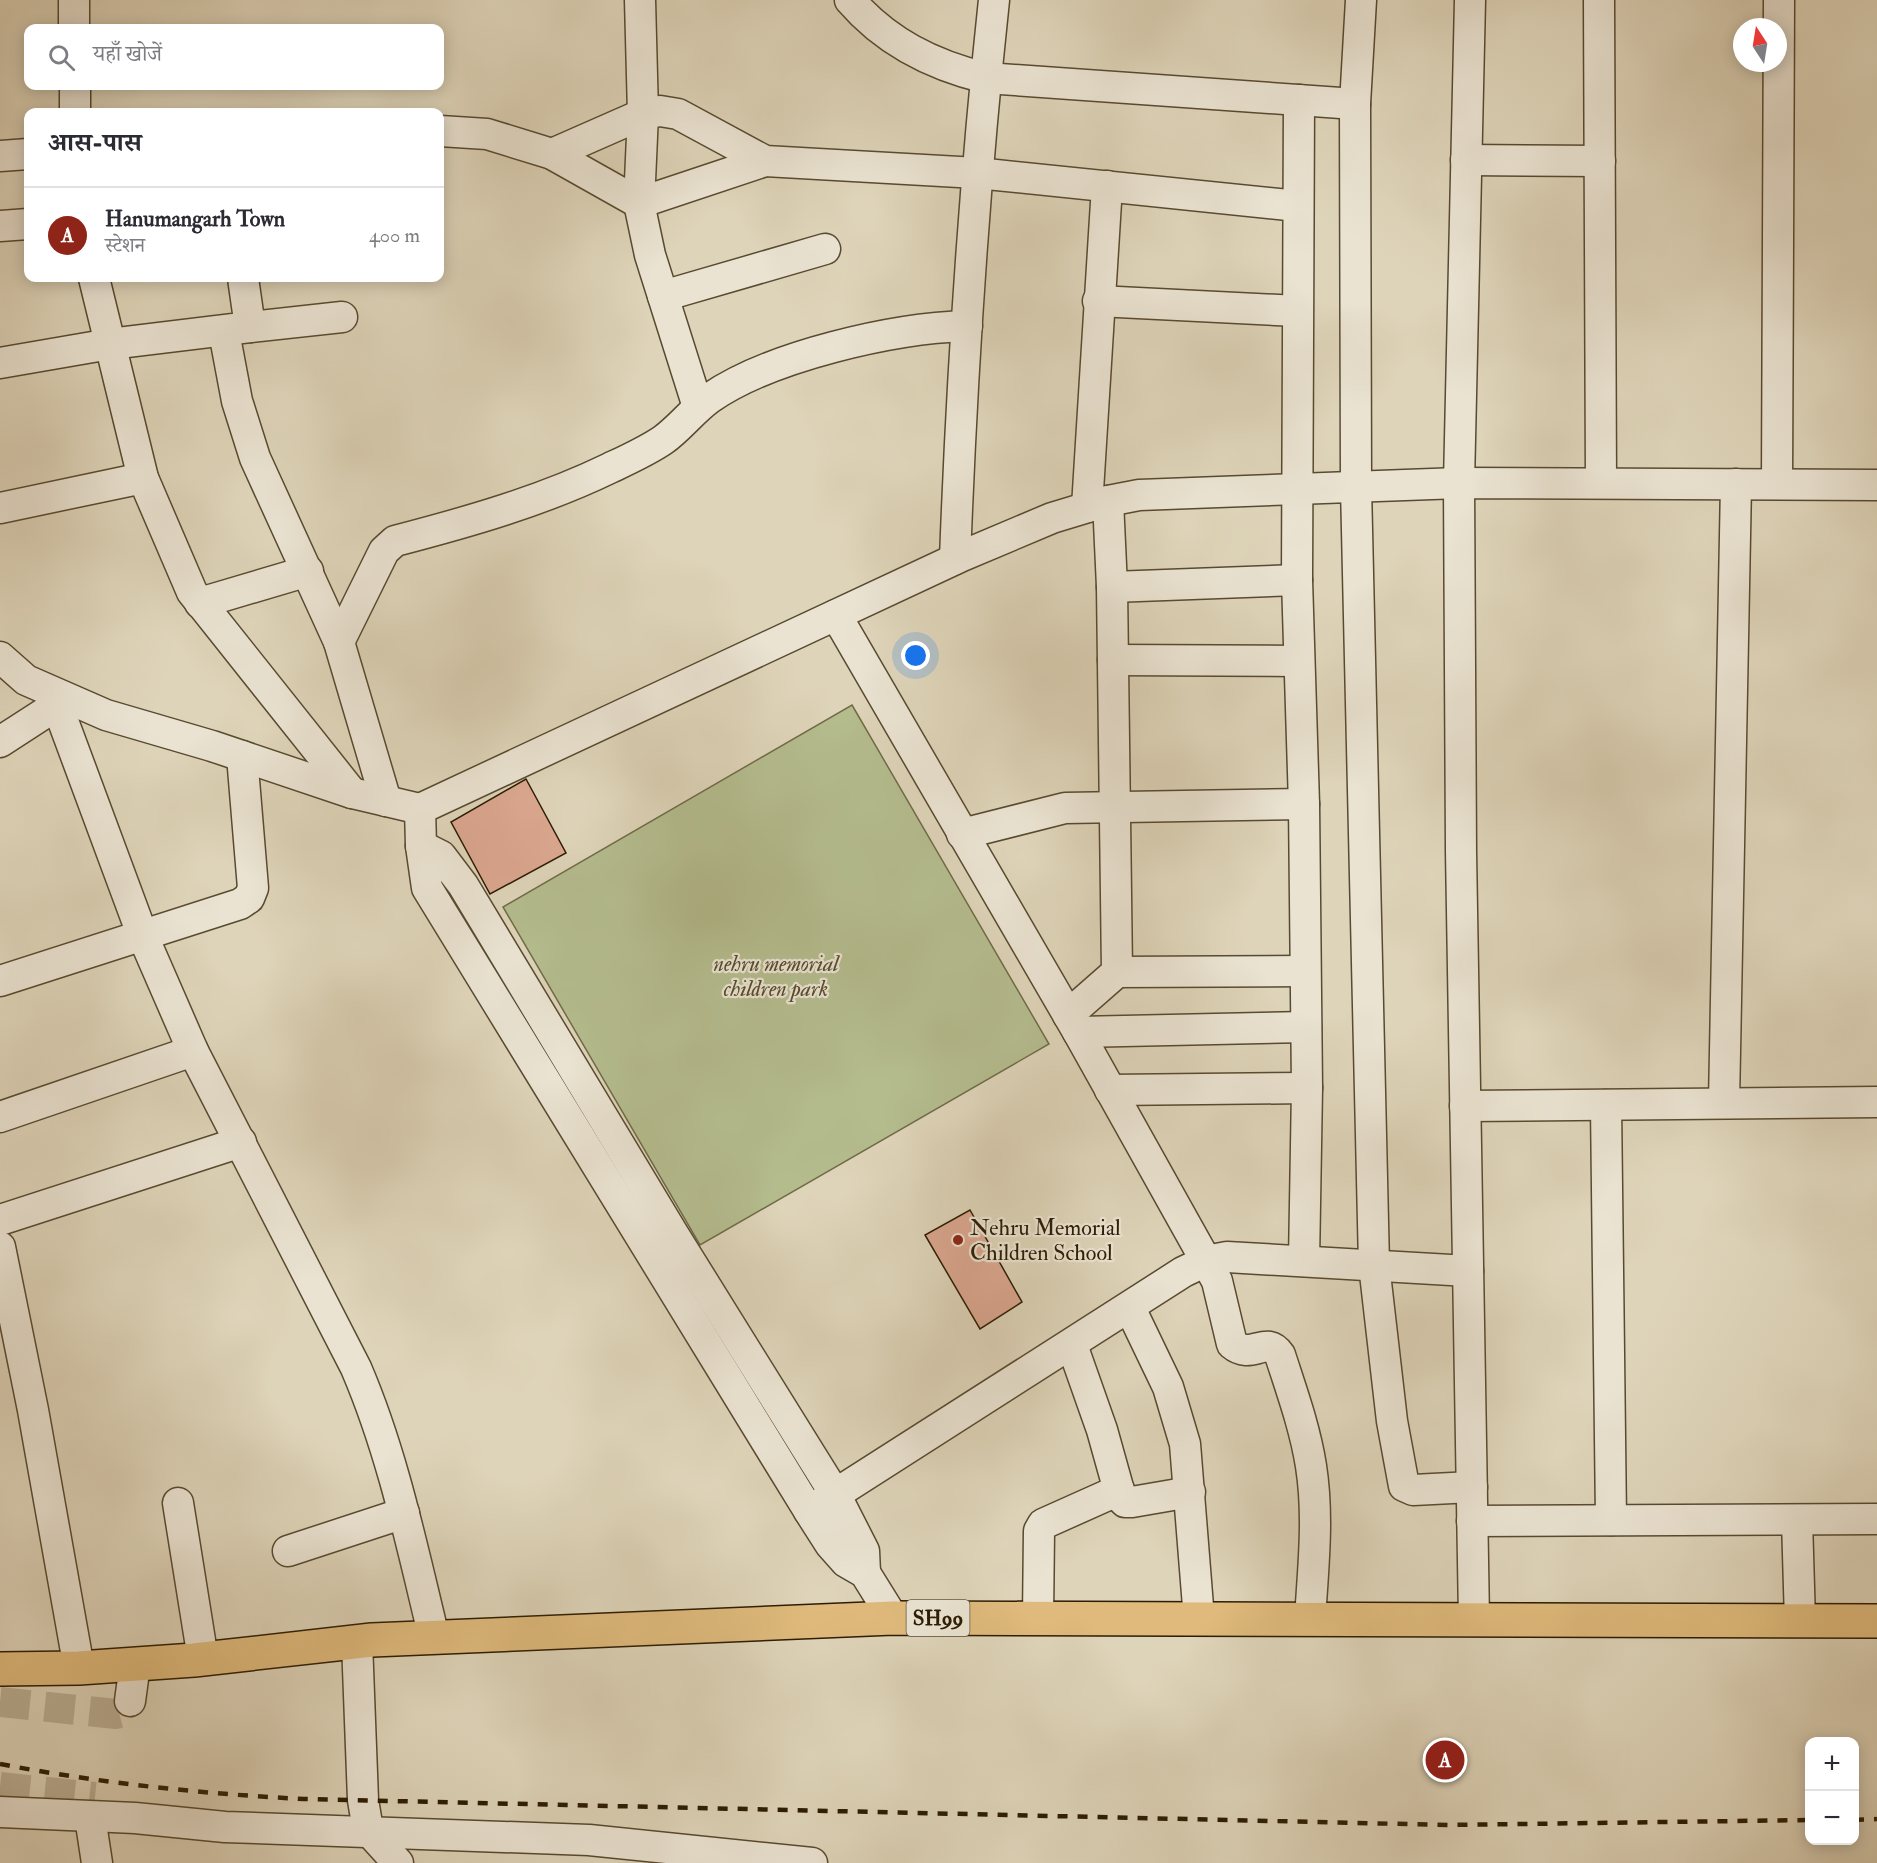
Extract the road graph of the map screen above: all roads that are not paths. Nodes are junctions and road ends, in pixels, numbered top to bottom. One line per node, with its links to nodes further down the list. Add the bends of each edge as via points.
1 (74, 0): 9 (street)
2 (640, 0): 15 (street)
3 (850, 0): 10 (street, via 870,23 897,43 956,71)
4 (994, 0): 10 (street)
5 (1361, 0): 13 (street)
6 (1470, 0): 20 (street)
7 (1599, 0): 22 (street)
8 (1779, 0): 45 (street)
9 (74, 24)
10 (986, 78): 12 (street); 23 (street)
11 (75, 90): 14 (street)
12 (1299, 100): 13 (street); 26 (street)
13 (1355, 104): 48 (street)
14 (75, 108)
15 (643, 114): 18 (street); 21 (street, via 678,114); 25 (street)
16 (444, 131): 18 (street, via 487,134)
17 (24, 154): 19 (street)
18 (552, 154): 25 (street)
19 (0, 156)
20 (1466, 160): 22 (street); 42 (street)
21 (765, 161): 23 (street); 25 (street)
22 (1600, 161): 43 (street)
23 (977, 173): 24 (street); 36 (street)
24 (1107, 186): 26 (street); 33 (street)
25 (639, 202): 32 (street)
26 (1298, 206): 34 (street)
27 (24, 224): 28 (street)
28 (0, 226)
29 (825, 249): 32 (street)
30 (95, 282): 38 (street)
31 (243, 282): 37 (street)
32 (663, 296): 40 (street)
33 (1098, 301): 34 (street); 49 (street)
34 (1297, 311): 47 (street)
35 (342, 317): 37 (street)
36 (967, 326): 40 (street, via 898,334 804,354 742,379); 51 (street)
37 (237, 329): 38 (street); 52 (street, via 237,401 255,458)
38 (110, 344): 39 (street); 41 (street)
39 (0, 363)
40 (698, 407): 57 (street, via 663,440 610,469 484,518 395,541 384,551)
41 (143, 478): 50 (street); 55 (street)
42 (1459, 483): 43 (street); 48 (street); 82 (street)
43 (1601, 483): 44 (street)
44 (1736, 484): 45 (street); 80 (street)
45 (1777, 484): 46 (street)
46 (1877, 485)
47 (1298, 488): 48 (street); 49 (street, via 1139,495); 53 (street)
48 (1356, 488): 90 (street)
49 (1098, 504): 51 (street, via 1053,518); 54 (street)
50 (0, 508)
51 (955, 560): 56 (street)
52 (308, 571): 55 (street); 57 (street)
53 (1297, 580): 54 (street); 60 (street)
54 (1112, 587): 59 (street)
55 (200, 603): 64 (street)
56 (836, 615): 68 (street); 69 (street)
57 (339, 642): 65 (street)
58 (0, 657): 61 (street)
59 (1113, 660): 60 (street); 67 (street)
60 (1298, 661): 66 (street)
61 (55, 700): 62 (street); 63 (street); 70 (street)
62 (0, 742)
63 (242, 756): 64 (street); 70 (street, via 253,888 249,898)
64 (352, 793): 65 (street)
65 (386, 801): 68 (street)
66 (1304, 804): 67 (street); 71 (street)
67 (1115, 807): 69 (street, via 1048,810); 72 (street)
68 (420, 809): 86 (street, via 427,888)
69 (962, 834): 74 (street)
70 (142, 934): 73 (street); 76 (street)
71 (1305, 971): 72 (street); 75 (street)
72 (1117, 972): 74 (street)
73 (0, 981)
74 (1073, 1024): 75 (street); 78 (street)
75 (1306, 1027): 77 (street)
76 (193, 1051): 83 (street); 84 (street)
77 (1307, 1088): 78 (street); 89 (street)
78 (1110, 1090): 88 (street)
79 (1877, 1102): 80 (street)
80 (1724, 1103): 81 (street)
81 (1606, 1105): 82 (street); 103 (street)
82 (1465, 1106): 91 (street)
83 (0, 1117)
84 (241, 1142): 85 (street); 101 (street, via 356,1368 376,1414)
85 (0, 1220)
86 (659, 1239): 98 (street); 100 (street)
87 (0, 1247): 93 (street)
88 (1206, 1261): 89 (street, via 1227,1257); 92 (street); 111 (street, via 1217,1281 1232,1344 1251,1351 1275,1347 1302,1424 1316,1524)
89 (1304, 1261): 90 (street)
90 (1374, 1265): 91 (street); 95 (street, via 1392,1421 1404,1486 1413,1490)
91 (1468, 1272): 95 (street)
92 (1130, 1308): 94 (street); 97 (street, via 1178,1415)
93 (7, 1316): 119 (street)
94 (1071, 1345): 96 (street); 98 (street)
95 (1472, 1487): 105 (street)
96 (1119, 1490): 97 (street, via 1125,1502); 109 (street, via 1043,1524 1039,1532)
97 (1190, 1492): 110 (street)
98 (835, 1494): 100 (street); 107 (street, via 864,1551)
99 (178, 1503): 117 (street)
100 (808, 1511): 107 (street, via 846,1562)
101 (404, 1513): 106 (street); 115 (street)
102 (1877, 1519): 104 (street)
103 (1611, 1520): 104 (street); 105 (street)
104 (1797, 1520): 113 (street)
105 (1472, 1521): 112 (street)
106 (288, 1551)
107 (865, 1573): 108 (street)
108 (893, 1618): 109 (main road, SH99); 115 (main road, SH99)
109 (1038, 1618): 110 (main road, SH99)
110 (1199, 1619): 111 (main road, SH99)
111 (1310, 1619): 112 (main road, SH99)
112 (1474, 1620): 113 (main road, SH99)
113 (1800, 1621): 114 (main road, SH99)
114 (1877, 1621)
115 (434, 1637): 116 (main road, SH99)
116 (357, 1642): 117 (main road, SH99); 124 (street, via 363,1800)
117 (203, 1659): 118 (main road, SH99)
118 (135, 1664): 119 (main road, SH99); 121 (street)
119 (79, 1668): 120 (main road, SH99)
120 (0, 1669)
121 (130, 1701)
122 (92, 1807): 123 (street); 124 (street, via 135,1818 225,1827); 125 (street)
123 (0, 1812)
124 (368, 1830): 126 (street); 127 (street, via 589,1840)
125 (98, 1863)
126 (398, 1863)
127 (813, 1863)

